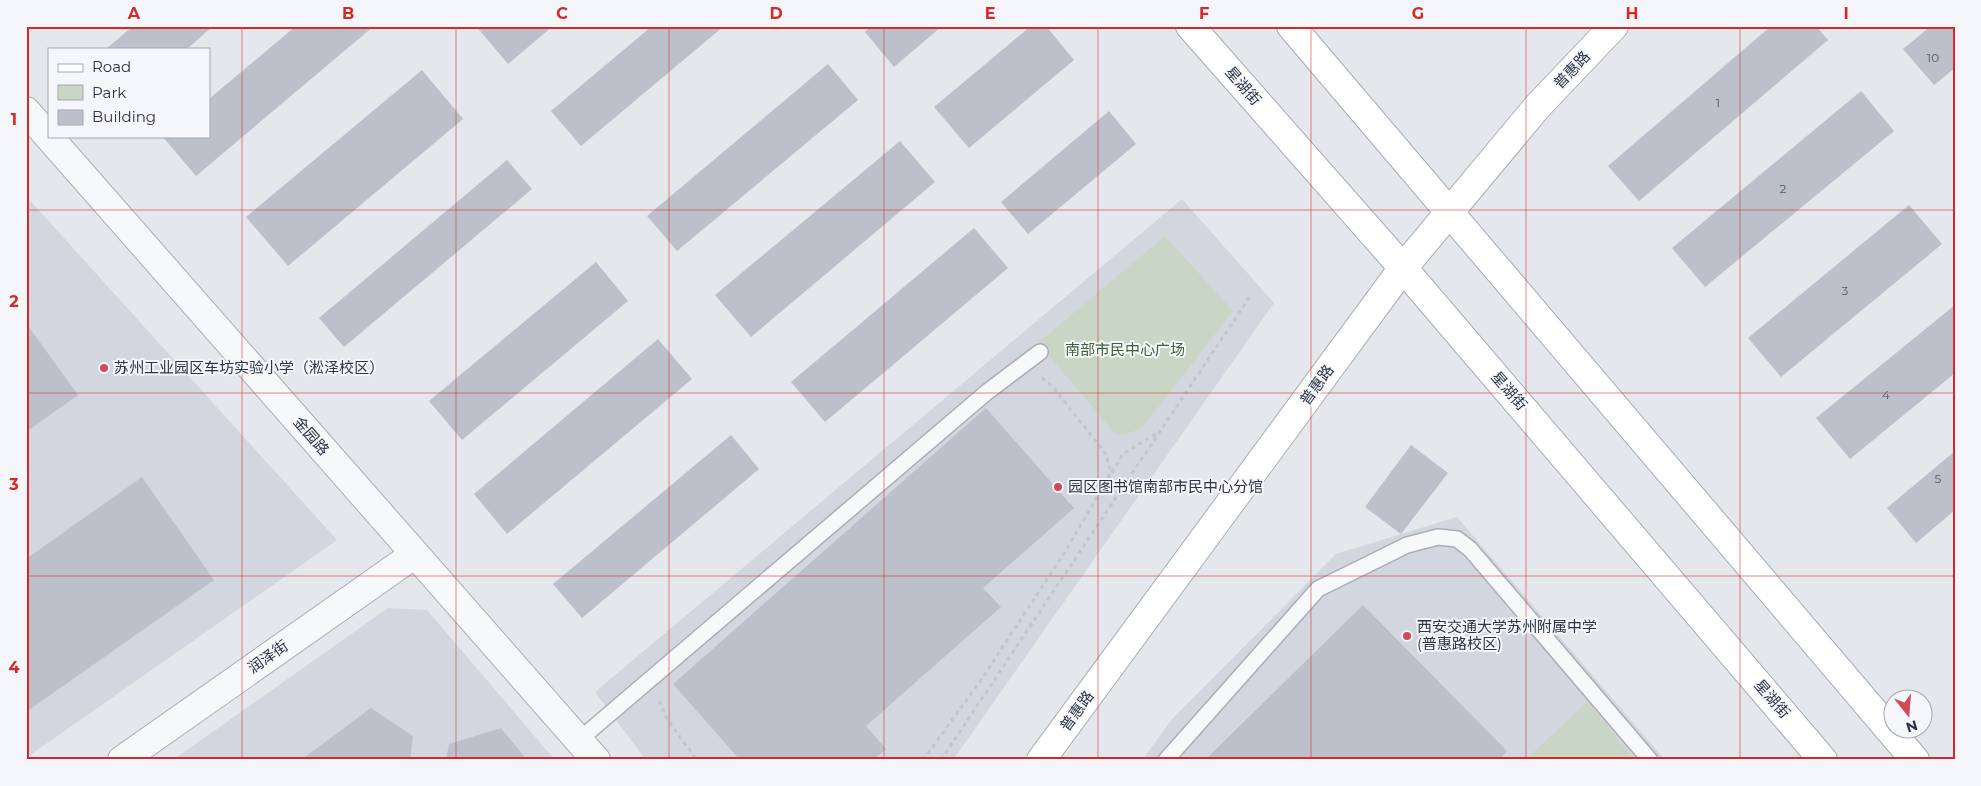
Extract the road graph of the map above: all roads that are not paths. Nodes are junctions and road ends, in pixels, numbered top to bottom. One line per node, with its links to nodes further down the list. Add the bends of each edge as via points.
1 (1190, 26): 8 (main road, 星湖街)
2 (1291, 26): 7 (main road)
3 (1614, 26): 7 (main road, 普惠路, via 1537,107)
4 (26, 111): 5 (street, 金园路)
5 (48, 136)
6 (50, 138): 10 (street, 金园路)
7 (1450, 212): 8 (main road, 普惠路); 17 (main road)
8 (1403, 268): 13 (main road, 普惠路); 16 (main road, 星湖街)
9 (1040, 352): 11 (lane, via 987,392)
10 (415, 554): 11 (street, 金园路); 12 (street, 润泽街)
11 (587, 750)
12 (122, 760)
13 (1041, 760)
14 (1166, 760): 15 (lane, via 1318,589 1407,545 1438,537 1457,538 1470,550)
15 (1650, 760)
16 (1823, 760)
17 (1916, 760)

